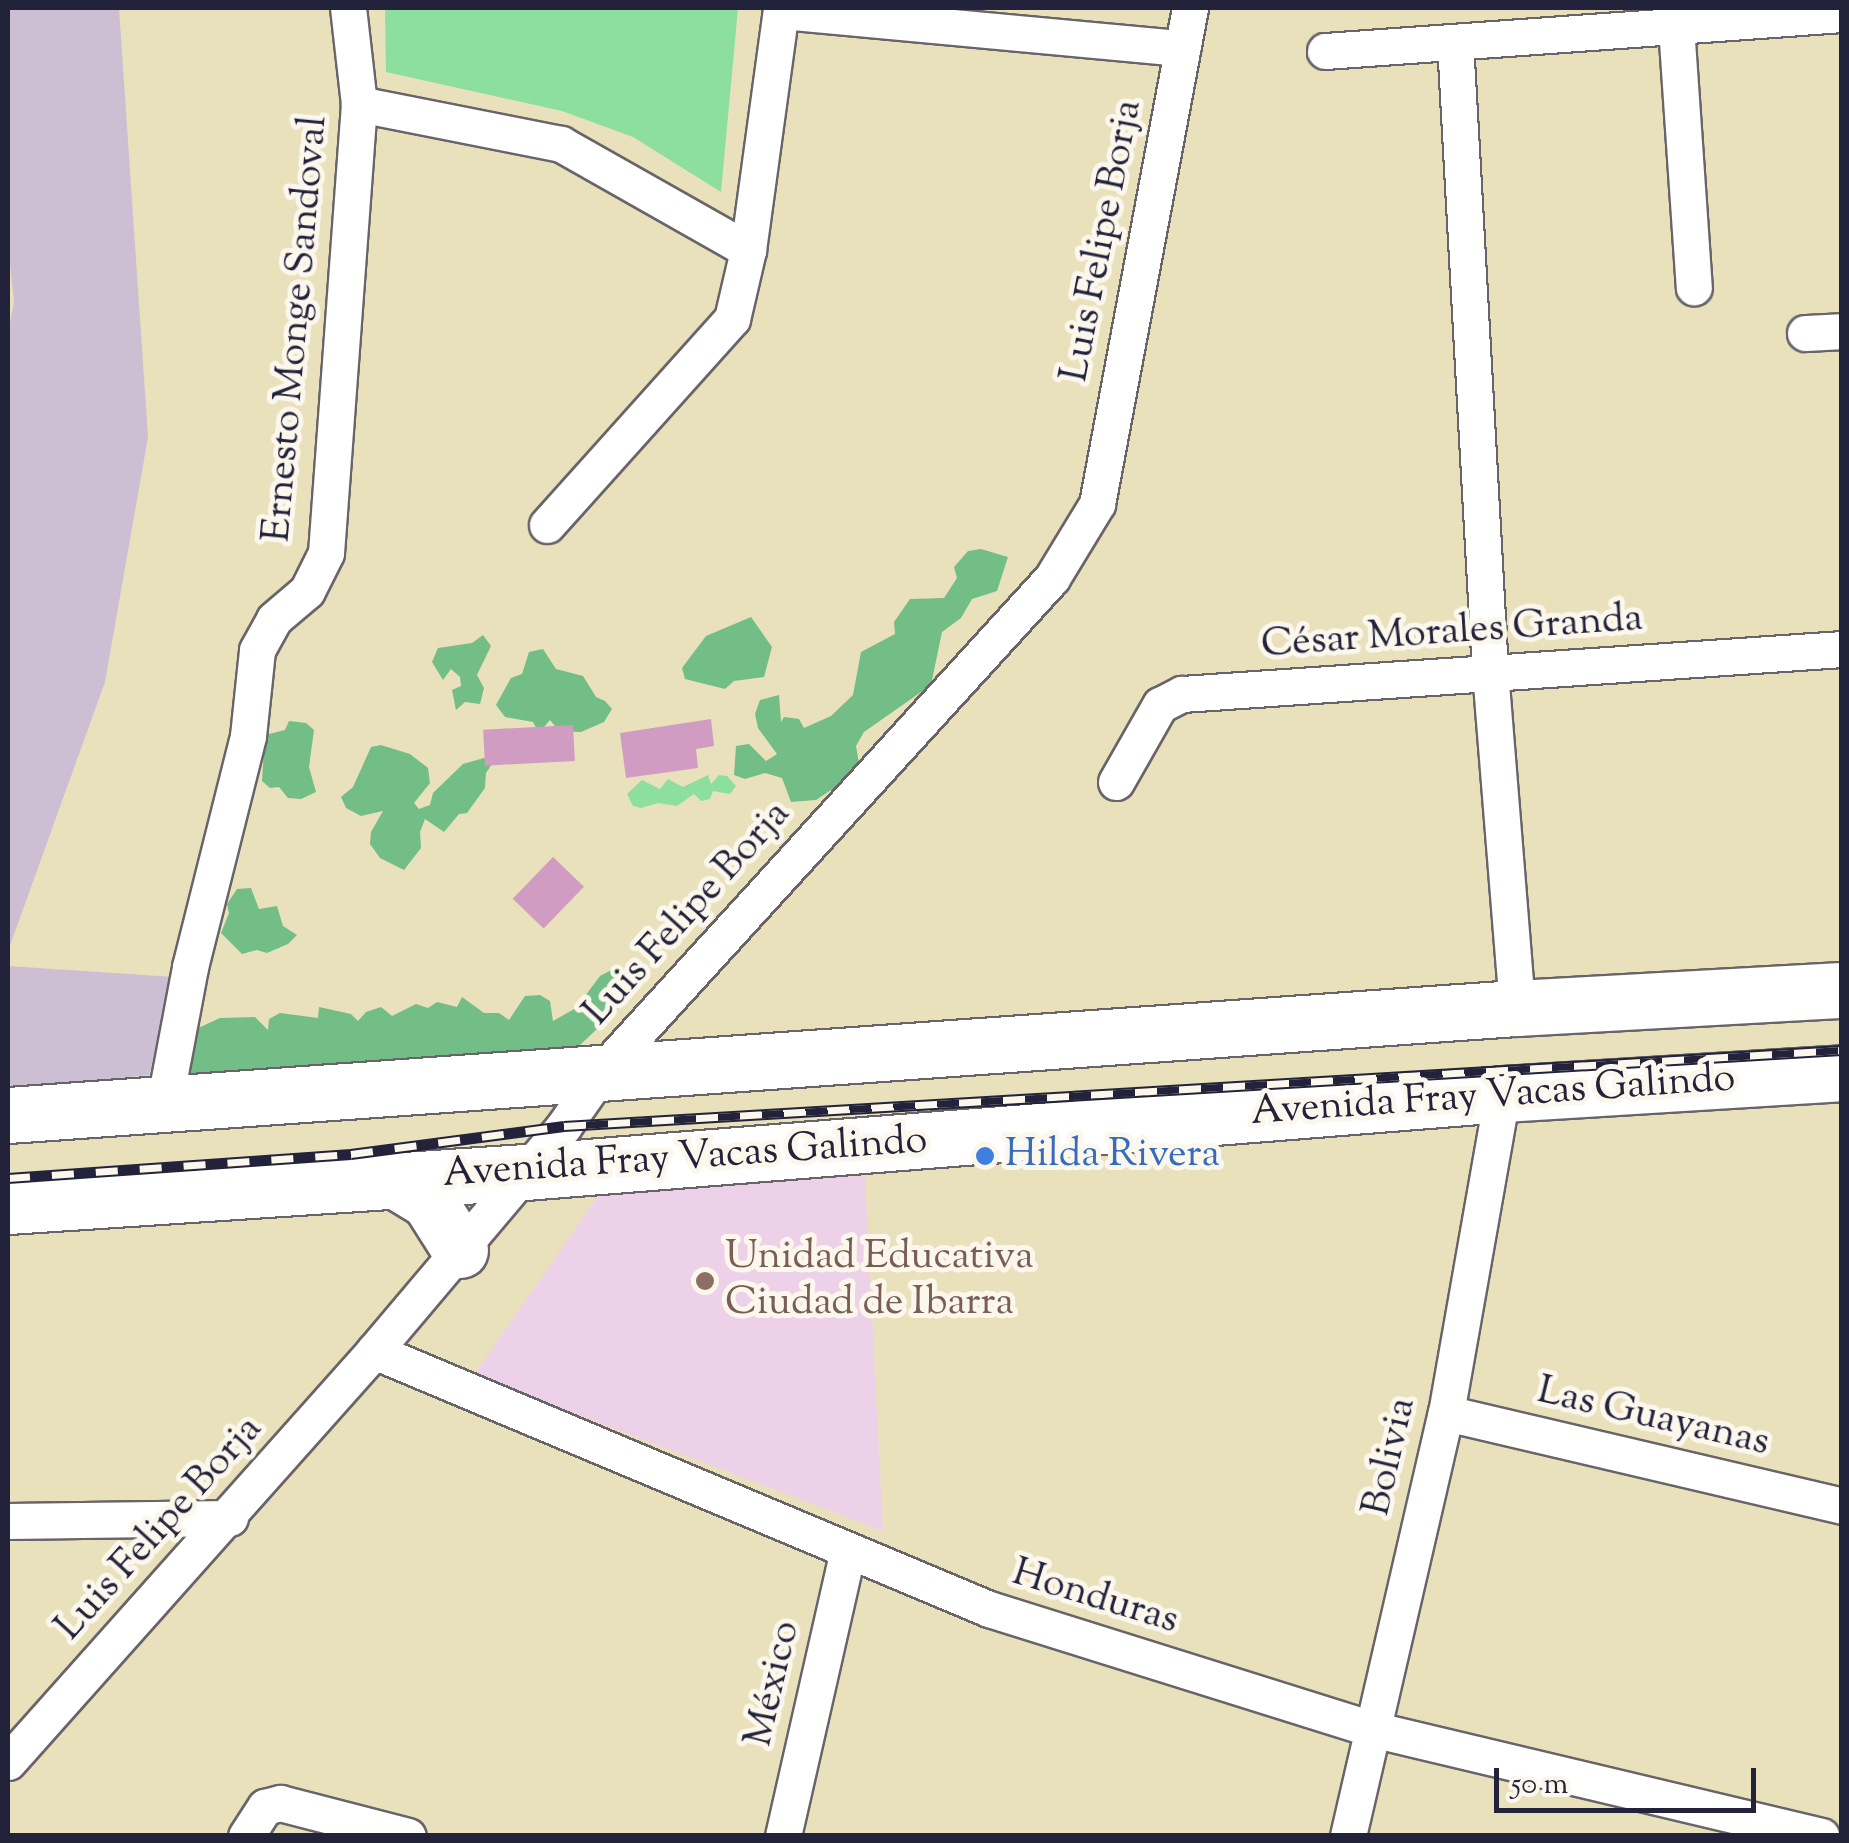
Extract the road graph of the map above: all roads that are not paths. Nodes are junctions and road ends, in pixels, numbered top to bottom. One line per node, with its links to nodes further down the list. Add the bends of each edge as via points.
1 (348, 8): 9 (street, Ernesto Monge Sandoval)
2 (1190, 8): 7 (street, Luis Felipe Borja)
3 (781, 9): 7 (street); 10 (street)
4 (1842, 14): 5 (street)
5 (1676, 26): 6 (street); 11 (street)
6 (1455, 42): 8 (street); 16 (street)
7 (1182, 48): 20 (street, Luis Felipe Borja, via 1097,504 1052,578)
8 (1325, 51)
9 (359, 104): 10 (street, via 561,144); 23 (street, Ernesto Monge Sandoval, via 326,553 307,591 274,619 258,650 248,736 190,966)
10 (748, 250): 14 (street, via 732,320)
11 (1694, 288)
12 (1842, 331): 13 (street)
13 (1805, 333)
14 (546, 524)
15 (1842, 649): 16 (street, César Morales Granda)
16 (1490, 672): 17 (street, César Morales Granda, via 1182,694 1160,706); 19 (street)
17 (1116, 782)
18 (1842, 990): 19 (main road)
19 (1517, 1008): 20 (main road)
20 (604, 1070): 23 (main road); 25 (street, Luis Felipe Borja)
21 (1842, 1073): 22 (main road, Avenida Fray Vacas Galindo)
22 (1502, 1094): 25 (main road, Avenida Fray Vacas Galindo); 30 (street, Bolivia)
23 (164, 1105): 24 (main road)
24 (8, 1115)
25 (525, 1172): 26 (main road, Avenida Fray Vacas Galindo); 28 (street, Luis Felipe Borja)
26 (396, 1181): 27 (main road, Avenida Fray Vacas Galindo); 28 (main road, via 429,1201)
27 (8, 1206)
28 (460, 1250): 29 (street, Luis Felipe Borja)
29 (374, 1351): 32 (street, Luis Felipe Borja); 34 (street, Honduras)
30 (1446, 1413): 31 (street, Las Guayanas); 35 (street, Bolivia)
31 (1842, 1506)
32 (230, 1518): 33 (street); 36 (street, Luis Felipe Borja)
33 (8, 1521)
34 (848, 1551): 35 (street, Honduras, via 989,1610); 39 (street, México)
35 (1372, 1729): 40 (street, Bolivia); 41 (street, Honduras)
36 (8, 1762)
37 (256, 1821): 38 (street, via 280,1803)
38 (408, 1836)
39 (783, 1836)
40 (1348, 1836)
41 (1821, 1836)

